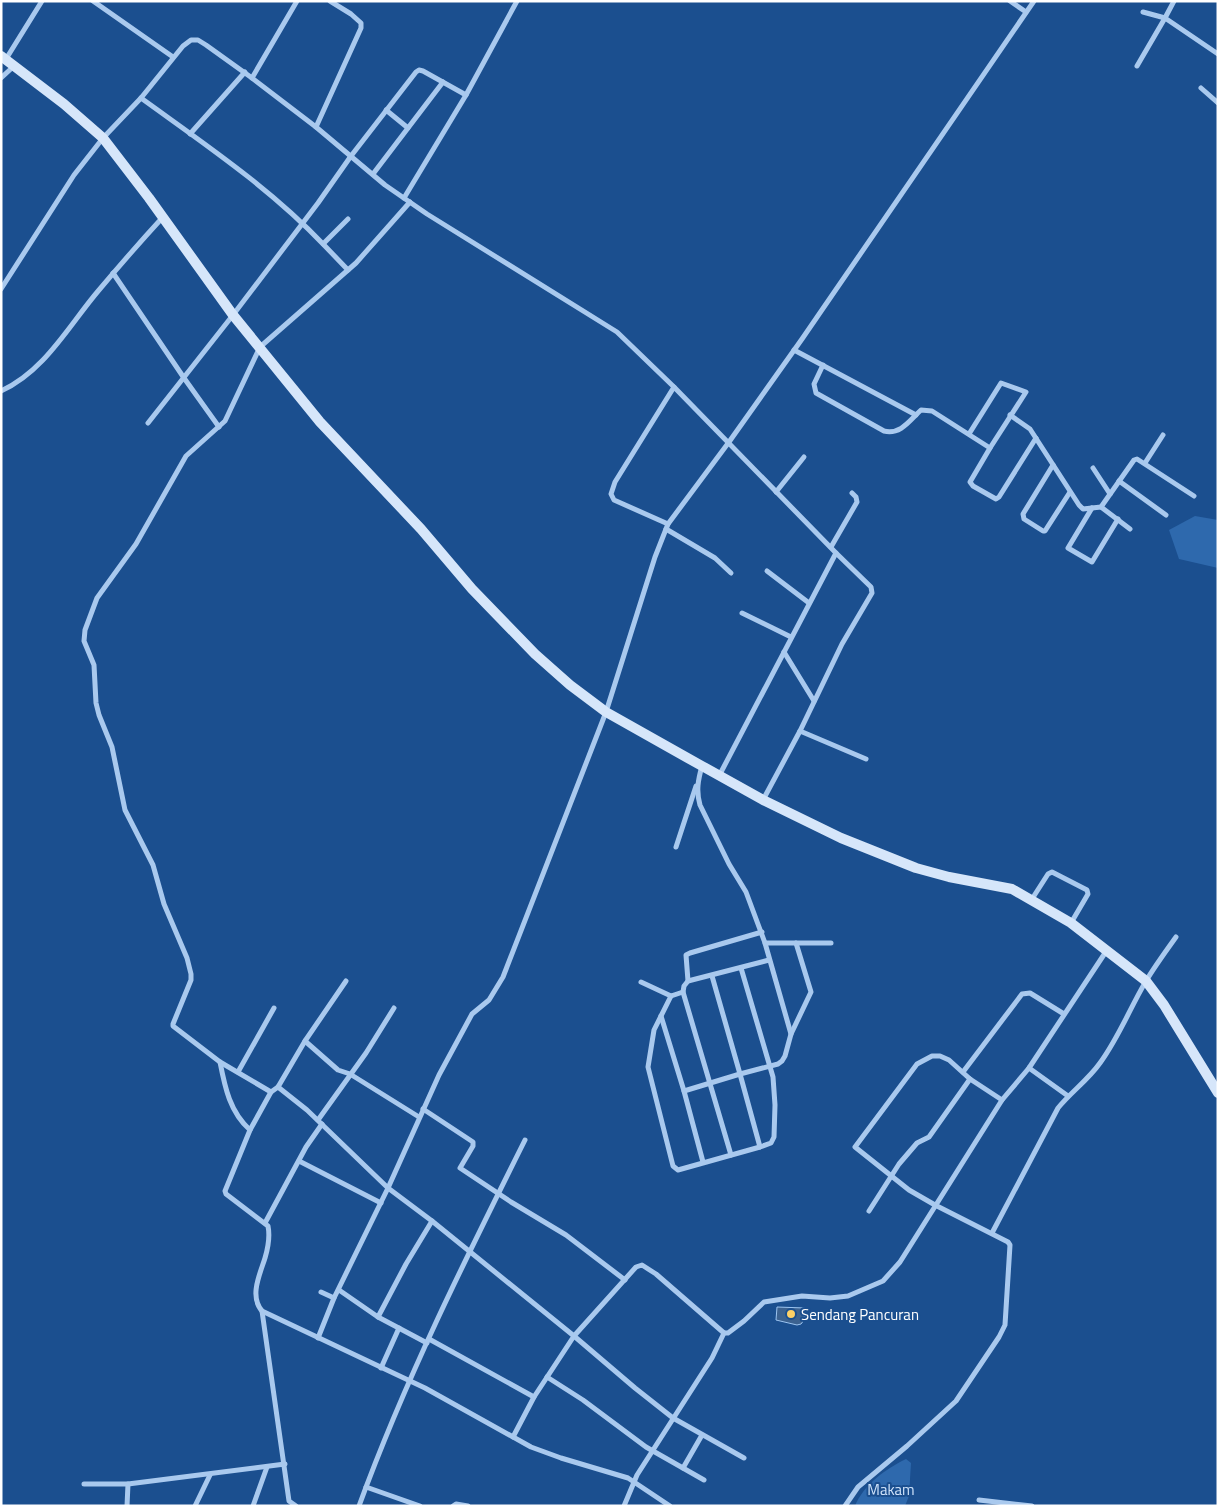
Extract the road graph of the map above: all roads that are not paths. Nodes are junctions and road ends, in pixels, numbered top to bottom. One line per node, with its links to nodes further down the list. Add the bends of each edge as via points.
1 (42, 1): 14 (street)
2 (94, 1): 13 (street)
3 (297, 1): 18 (street)
4 (330, 1): 25 (street, via 356,18 361,28)
5 (517, 1): 21 (street)
6 (1010, 1): 9 (street)
7 (1034, 1): 9 (street)
8 (1174, 1): 11 (street)
9 (1026, 12): 42 (street)
10 (1143, 12): 11 (street)
11 (1165, 18): 12 (street); 15 (street)
12 (1218, 54)
13 (173, 57): 16 (street, via 191,40 198,40); 22 (street)
14 (7, 60): 17 (street); 28 (street)
15 (1138, 66)
16 (245, 72): 18 (street); 27 (street)
17 (1, 78)
18 (252, 78): 25 (street)
19 (443, 82): 21 (street); 24 (street, via 417,71); 26 (street)
20 (1201, 88): 23 (street)
21 (466, 95): 31 (street)
22 (140, 98): 27 (street); 28 (street)
23 (1218, 103)
24 (386, 110): 26 (street); 29 (street)
25 (316, 127): 29 (street)
26 (408, 128): 30 (street)
27 (190, 134): 35 (street)
28 (103, 138): 33 (street); 39 (street, via 74,175)
29 (351, 156): 30 (street); 35 (street)
30 (373, 174): 31 (street)
31 (404, 198): 32 (street)
32 (410, 202): 37 (street); 45 (street, via 617,332)
33 (163, 217): 38 (street); 40 (street)
34 (348, 219): 36 (street)
35 (303, 223): 36 (street); 40 (street)
36 (324, 244): 37 (street)
37 (348, 270): 41 (street)
38 (113, 273): 44 (street); 46 (street, via 32,372)
39 (1, 289)
40 (234, 315): 41 (street); 44 (street)
41 (260, 348): 50 (street, via 228,416); 81 (street, via 320,422 478,595 535,654)
42 (794, 350): 43 (street); 54 (street)
43 (823, 365): 47 (street); 47 (street, via 814,384 816,393 884,431 895,432)
44 (184, 378): 49 (street); 50 (street)
45 (674, 386): 54 (street); 70 (street, via 615,482 611,494 614,500)
46 (1, 391)
47 (916, 415): 51 (street, via 921,410 932,411)
48 (1010, 415): 51 (street, via 1026,392 1002,383); 53 (street, via 1030,429); 55 (street)
49 (148, 423)
50 (219, 427): 112 (street, via 186,456 136,544 97,598 84,641 94,665 96,703 112,748 125,810 153,865 164,904 191,972 191,980 173,1026)
51 (969, 434): 55 (street)
52 (1163, 435): 57 (street)
53 (1036, 438): 55 (street, via 996,499 970,482); 58 (street)
54 (730, 442): 61 (street); 70 (street)
55 (990, 448)
56 (804, 456): 61 (street)
57 (1145, 463): 60 (street, via 1134,460); 65 (street)
58 (1053, 465): 62 (street); 62 (street, via 1023,514 1024,519 1045,531)
59 (1093, 468): 64 (street)
60 (1120, 481): 64 (street); 68 (street)
61 (776, 492): 72 (street)
62 (1070, 492): 67 (street, via 1080,507)
63 (852, 493): 72 (street, via 857,502)
64 (1110, 494): 66 (street)
65 (1194, 496)
66 (1101, 507): 67 (street); 69 (street)
67 (1092, 508): 69 (street, via 1068,548 1092,562)
68 (1166, 515)
69 (1118, 519): 71 (street)
70 (667, 526): 75 (street, via 715,558); 81 (street)
71 (1130, 529)
72 (831, 547): 73 (street)
73 (836, 553): 76 (street); 80 (street, via 873,590)
74 (767, 571): 76 (street)
75 (731, 573)
76 (809, 603): 78 (street)
77 (742, 613): 78 (street)
78 (791, 637): 79 (street)
79 (784, 652): 80 (street); 85 (street)
80 (814, 701): 82 (street)
81 (606, 712): 84 (street); 127 (street, via 503,977 489,1000 472,1014)
82 (800, 731): 83 (street); 87 (street)
83 (866, 759)
84 (702, 766): 85 (street); 86 (street)
85 (719, 776): 87 (street)
86 (697, 782): 88 (street); 91 (street, via 700,805 746,892)
87 (763, 800): 89 (street, via 841,838 908,865 1012,889)
88 (676, 847)
89 (1032, 899): 90 (street); 90 (street, via 1052,872 1087,890 1088,894)
90 (1071, 923): 96 (street)
91 (762, 932): 94 (street); 101 (street, via 690,952 686,955)
92 (1176, 937): 102 (street)
93 (831, 942): 95 (street)
94 (765, 943): 95 (street); 97 (street)
95 (796, 943): 110 (street, via 811,992)
96 (1107, 950): 102 (street); 108 (street)
97 (769, 960): 98 (street); 110 (street)
98 (741, 968): 99 (street); 113 (street)
99 (712, 976): 101 (street); 118 (street)
100 (346, 981): 111 (street)
101 (688, 981): 104 (street)
102 (1146, 981): 124 (street); 125 (street, via 1104,1058)
103 (641, 982): 105 (street)
104 (684, 992): 105 (street); 120 (street)
105 (671, 996): 109 (street)
106 (274, 1008): 115 (street)
107 (394, 1008): 117 (street)
108 (1064, 1014): 114 (street); 116 (street, via 1030,993 1022,994)
109 (660, 1016): 122 (street); 135 (street, via 654,1030 648,1067 673,1166 678,1170)
110 (792, 1034): 113 (street, via 786,1056)
111 (304, 1041): 117 (street, via 338,1070); 121 (street)
112 (220, 1062): 115 (street); 130 (street, via 233,1108)
113 (770, 1066): 118 (street); 132 (street, via 774,1085 774,1137)
114 (1029, 1068): 125 (street); 126 (street)
115 (238, 1072): 123 (street)
116 (963, 1072): 119 (street); 136 (street, via 940,1056 932,1056 917,1064 862,1136 855,1147)
117 (350, 1074): 128 (street); 129 (street)
118 (740, 1074): 120 (street); 132 (street)
119 (970, 1079): 126 (street); 136 (street, via 929,1137 912,1148)
120 (711, 1083): 122 (street); 133 (street)
121 (278, 1087): 123 (street); 129 (street)
122 (684, 1091): 135 (street)
123 (271, 1092): 130 (street)
124 (1218, 1093)
125 (1068, 1096): 144 (street, via 1050,1123)
126 (1002, 1100): 140 (street)
127 (423, 1109): 128 (street); 138 (street, via 473,1142 460,1168)
128 (419, 1117): 137 (street)
129 (320, 1122): 134 (street); 137 (street)
130 (250, 1130): 143 (street, via 225,1192)
131 (525, 1140): 138 (street)
132 (760, 1147): 133 (street)
133 (731, 1155): 135 (street)
134 (299, 1161): 139 (street); 143 (street)
135 (703, 1162)
136 (891, 1174): 140 (street); 141 (street)
137 (388, 1188): 139 (street); 142 (street)
138 (498, 1194): 145 (street); 146 (street, via 566,1235)
139 (381, 1203): 147 (street)
140 (934, 1205): 144 (street); 153 (street, via 900,1262 883,1281 840,1298 802,1296 764,1302 737,1327)
141 (869, 1210)
142 (432, 1221): 145 (street); 151 (street)
143 (265, 1223): 150 (street, via 268,1226 268,1246 258,1276 256,1299)
144 (992, 1233): 186 (street, via 1010,1245 1005,1325 999,1337 956,1401 858,1487)
145 (470, 1251): 154 (street); 156 (street)
146 (625, 1280): 153 (street, via 639,1265 645,1266); 154 (street)
147 (339, 1290): 149 (street); 151 (street)
148 (321, 1292): 149 (street)
149 (334, 1298): 155 (street)
150 (262, 1311): 155 (street); 166 (street)
151 (378, 1317): 152 (street)
152 (399, 1328): 156 (street); 157 (street)
153 (724, 1332): 161 (street, via 712,1358)
154 (574, 1336): 158 (street); 161 (street)
155 (318, 1338): 157 (street)
156 (428, 1341): 159 (street); 160 (street)
157 (381, 1368): 159 (street)
158 (547, 1377): 160 (street); 164 (street)
159 (409, 1381): 163 (street); 174 (street)
160 (534, 1397): 163 (street)
161 (673, 1418): 162 (street); 164 (street)
162 (702, 1435): 165 (street); 168 (street)
163 (513, 1436): 171 (street, via 531,1447)
164 (652, 1451): 168 (street); 171 (street)
165 (744, 1458)
166 (285, 1464): 167 (street); 179 (street, via 289,1501)
167 (267, 1468): 169 (street); 178 (street)
168 (683, 1468): 170 (street)
169 (210, 1475): 173 (street); 177 (street)
170 (704, 1480)
171 (634, 1481): 184 (street); 185 (street)
172 (84, 1484): 173 (street)
173 (128, 1484): 176 (street)
174 (366, 1487): 180 (street); 181 (street)
175 (979, 1500): 187 (street)
176 (127, 1506)
177 (195, 1506)
178 (253, 1506)
179 (296, 1506)
180 (359, 1506)
181 (420, 1506)
182 (453, 1506): 183 (street)
183 (468, 1506)
184 (624, 1506)
185 (670, 1506)
186 (845, 1506)
187 (1032, 1506)

